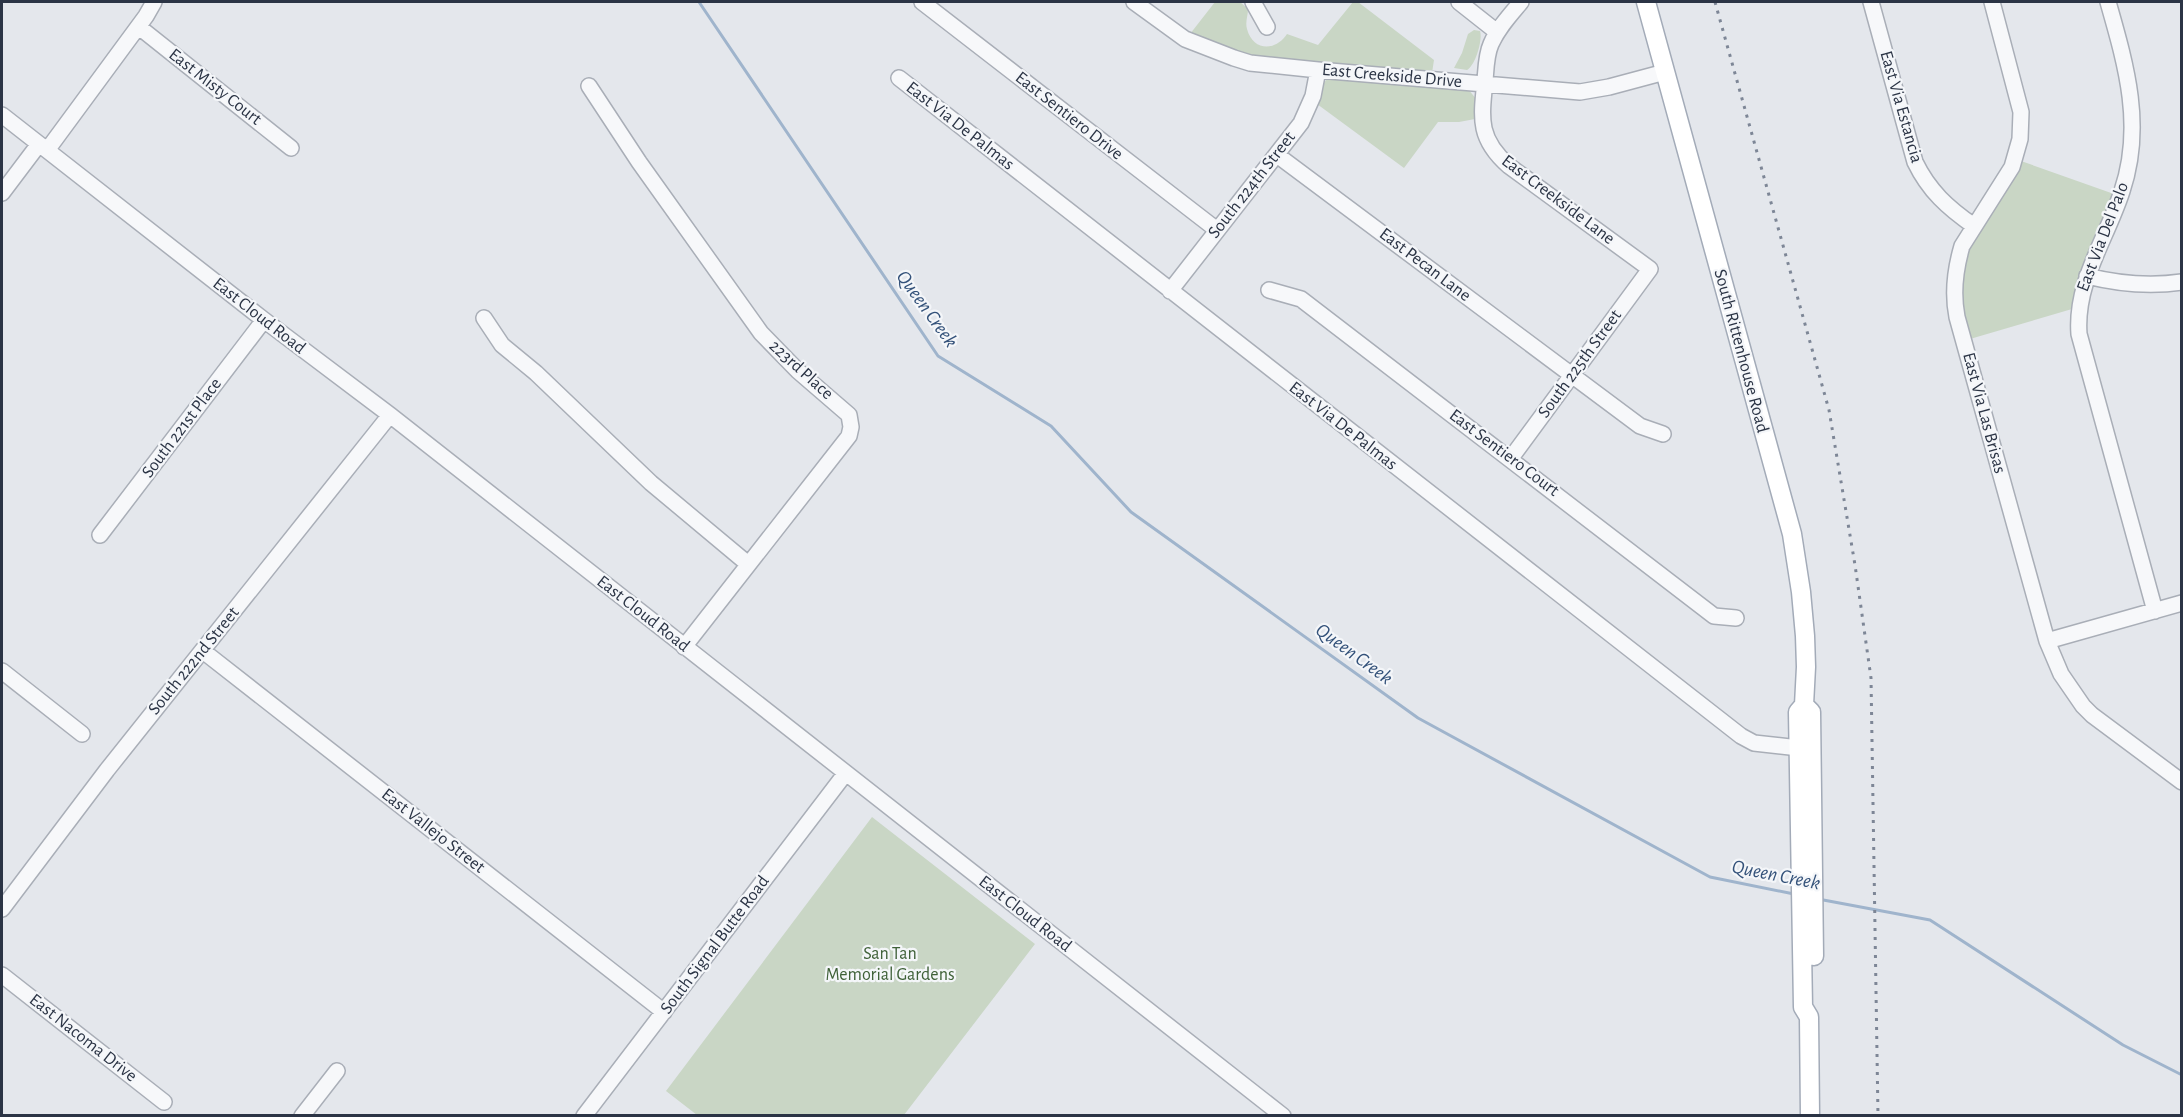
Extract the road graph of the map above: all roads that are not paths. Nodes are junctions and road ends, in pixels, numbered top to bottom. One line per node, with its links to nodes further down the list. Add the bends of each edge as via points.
1 (154, 2): 11 (street)
2 (922, 2): 25 (street, East Sentiero Drive)
3 (1134, 2): 14 (street, East Creekside Drive, via 1173,32 1207,49 1250,63)
4 (1253, 2): 12 (street)
5 (1459, 2): 13 (street)
6 (1521, 2): 13 (street)
7 (1646, 2): 15 (main road, South Rittenhouse Road)
8 (1871, 2): 24 (street, East Via Estancia, via 1915,162 1938,198)
9 (1992, 2): 24 (street, East Via Las Brisas, via 2019,99 2021,125 2012,167)
10 (2108, 2): 27 (street, East Via Del Palo, via 2130,86 2133,139 2123,189)
11 (139, 27): 20 (street); 21 (street, East Misty Court)
12 (1267, 27)
13 (1497, 32): 17 (street, East Creekside Lane, via 1490,45)
14 (1318, 70): 17 (street, East Creekside Drive); 22 (street, South 224th Street, via 1305,115)
15 (1665, 72): 17 (street, East Creekside Drive, via 1590,91); 46 (main road, South Rittenhouse Road, via 1792,534 1805,636)
16 (899, 78): 30 (street, East Via De Palmas)
17 (1484, 84): 26 (street, East Creekside Lane, via 1482,126 1500,157)
18 (589, 86): 38 (street, 223rd Place, via 761,333 849,415 849,436)
19 (2, 115): 20 (street, East Cloud Road)
20 (43, 147): 23 (street); 32 (street, East Cloud Road)
21 (291, 148)
22 (1277, 154): 25 (street, South 224th Street); 33 (street, East Pecan Lane)
23 (2, 193)
24 (1974, 226): 42 (street, East Via Las Brisas, via 1958,260 1955,303)
25 (1217, 230): 30 (street, South 224th Street)
26 (1650, 269): 33 (street, South 225th Street)
27 (2087, 276): 28 (street, via 2130,285); 40 (street, East Via Del Palo, via 2078,308 2079,334)
28 (2181, 282)
29 (1269, 290): 36 (street, East Sentiero Court, via 1301,298)
30 (1170, 291): 48 (street, East Via De Palmas, via 1741,736 1754,743)
31 (484, 318): 38 (street, via 502,345 651,483)
32 (264, 320): 34 (street, East Cloud Road); 37 (street, South 221st Place)
33 (1572, 375): 35 (street, East Pecan Lane, via 1640,426); 36 (street, South 225th Street)
34 (390, 415): 43 (street, East Cloud Road); 44 (street, South 222nd Street)
35 (1663, 434)
36 (1511, 458): 41 (street, East Sentiero Court, via 1714,616)
37 (100, 535)
38 (748, 564): 43 (street, 223rd Place)
39 (2181, 603): 40 (street)
40 (2155, 610): 42 (street)
41 (1736, 618)
42 (2047, 641): 50 (street, East Via Las Brisas, via 2061,674 2083,706)
43 (684, 647): 49 (street, East Cloud Road)
44 (203, 651): 52 (street, South 222nd Street); 54 (street, East Vallejo Street)
45 (2, 671): 47 (street)
46 (1804, 705): 48 (main road, South Rittenhouse Road, via 1798,712); 51 (main road, South Rittenhouse Road, via 1811,712)
47 (82, 734)
48 (1799, 748): 51 (main road, South Rittenhouse Road)
49 (845, 774): 54 (street, South Signal Butte Road); 59 (street, East Cloud Road)
50 (2181, 782)
51 (1807, 834): 60 (main road, South Rittenhouse Road, via 1814,1008 1809,1017)
52 (2, 909)
53 (2, 975): 56 (street, East Nacoma Drive)
54 (664, 1012): 58 (street, South Signal Butte Road)
55 (337, 1071): 57 (street)
56 (164, 1102)
57 (302, 1116)
58 (584, 1116)
59 (1283, 1116)
60 (1810, 1116)

